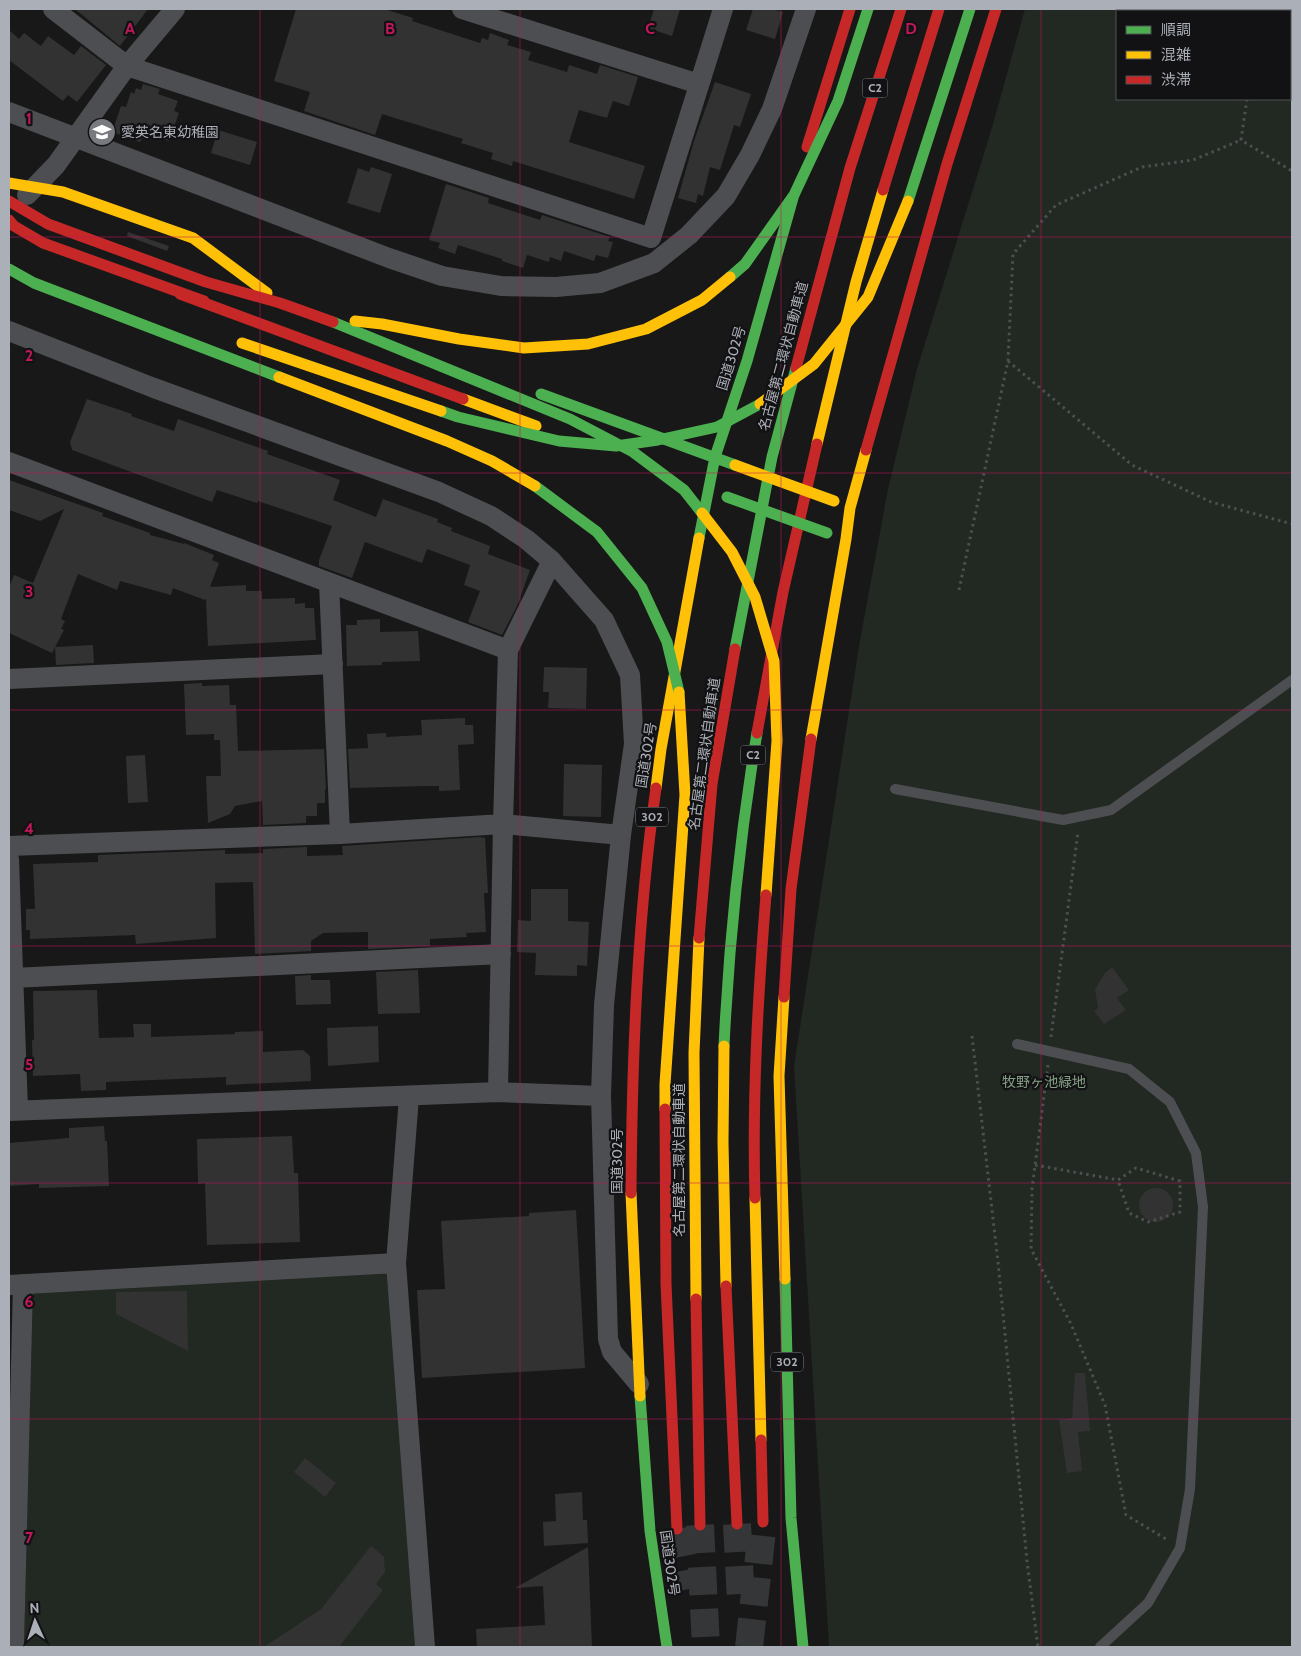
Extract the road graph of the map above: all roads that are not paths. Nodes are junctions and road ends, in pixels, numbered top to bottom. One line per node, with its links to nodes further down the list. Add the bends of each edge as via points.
1 (52, 9): 12 (street)
2 (175, 9): 12 (street)
3 (462, 9): 13 (street)
4 (723, 9): 13 (street)
5 (806, 9): 21 (street, via 772,109 736,179 726,196 689,235)
6 (850, 9): 28 (main road, 国道302号 / 302)
7 (868, 9): 25 (main road, bridge, via 838,101 794,195 744,264 702,300 646,329 588,344 524,348)
8 (901, 9): 57 (main road, 名古屋第二環状自動車道 / C2, via 840,203 772,457 712,784 700,915 694,1053)
9 (939, 9): 56 (main road, C2, via 871,229 829,390 781,598 749,779 732,915 724,1054 723,1210)
10 (970, 9): 27 (main road, bridge, via 908,201 868,297 814,364 758,406 717,427 616,446 560,441 458,417)
11 (996, 9): 31 (main road, 302, via 947,164)
12 (127, 66): 15 (street); 20 (street)
13 (699, 84): 20 (street)
14 (9, 112): 15 (street)
15 (75, 137): 18 (street, via 56,165); 21 (street, via 442,276 501,286 556,287 600,283)
16 (9, 183): 24 (main road, bridge, via 63,192 193,238)
17 (43, 201): 18 (main road)
18 (11, 206): 24 (main road, bridge, via 48,224 206,282); 24 (main road, bridge, via 14,226 43,243 202,301); 28 (main road)
19 (9, 230): 30 (main road)
20 (650, 238): 21 (street)
21 (659, 259)
22 (9, 269): 58 (main road, bridge, via 34,283 492,461 539,488 597,532 642,588 667,642 680,698 684,795 665,1084 666,1284)
23 (219, 271): 24 (main road, bridge)
24 (280, 303): 25 (main road, bridge)
25 (318, 316): 55 (main road, bridge, via 570,419 633,452 684,490 732,552 755,597 774,661 777,741 758,997 754,1166)
26 (9, 331): 33 (street, via 154,388 439,492 491,516)
27 (229, 338)
28 (716, 457): 30 (main road, 国道302号 / 302); 31 (main road, bridge)
29 (9, 462): 34 (street)
30 (708, 490): 32 (main road, bridge); 54 (main road, 国道302号 / 302, via 661,749 649,837 639,957 632,1088 631,1203)
31 (850, 508): 32 (main road, 302)
32 (846, 539): 62 (main road, 302, via 808,754 791,889 779,1076 791,1518)
33 (552, 561): 35 (street); 42 (street, via 604,620 630,675 634,744)
34 (329, 583): 35 (street); 36 (street)
35 (508, 650): 40 (street)
36 (333, 664): 37 (street); 41 (street)
37 (9, 678)
38 (1292, 680): 39 (lane, via 1111,810 1063,820)
39 (896, 789)
40 (503, 824): 41 (street); 42 (street); 45 (street)
41 (340, 834): 43 (street)
42 (620, 835): 50 (street, via 604,1005)
43 (9, 846)
44 (9, 859): 46 (street)
45 (501, 954): 46 (street); 48 (street)
46 (13, 978): 51 (street)
47 (1016, 1044): 63 (lane, via 1129,1069 1170,1102 1196,1153 1202,1216 1190,1490 1180,1548 1148,1603)
48 (498, 1092): 49 (street); 50 (street)
49 (408, 1096): 51 (street); 52 (street)
50 (601, 1096): 54 (street, via 608,1339 612,1352)
51 (14, 1111)
52 (396, 1263): 53 (street); 60 (street)
53 (16, 1285): 59 (street)
54 (639, 1384): 61 (main road, 国道302号 / 302, via 650,1531)
55 (763, 1522)
56 (737, 1524)
57 (700, 1525)
58 (678, 1529)
59 (14, 1647)
60 (425, 1647)
61 (667, 1647)
62 (803, 1647)
63 (1100, 1647)

